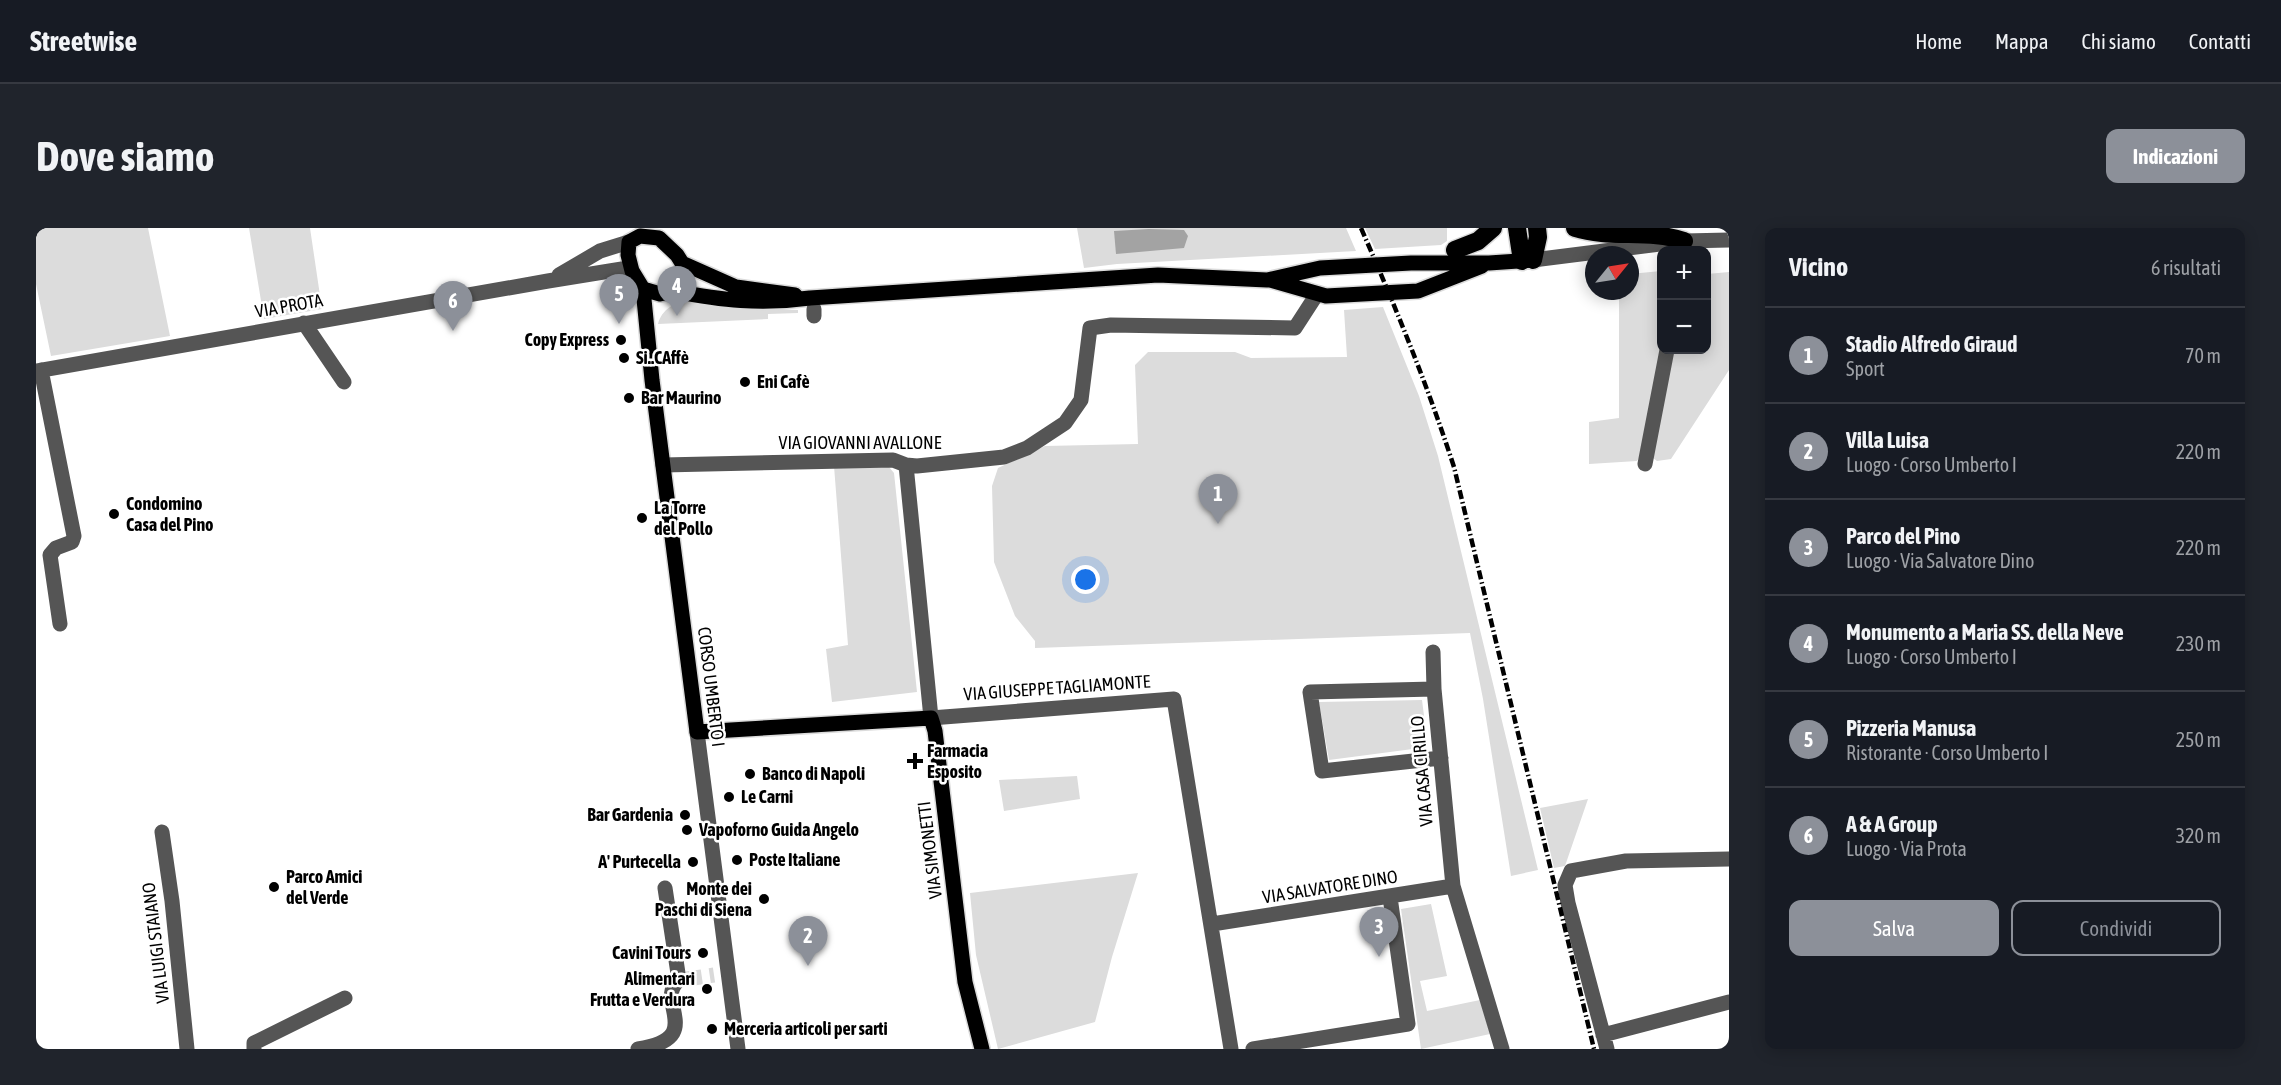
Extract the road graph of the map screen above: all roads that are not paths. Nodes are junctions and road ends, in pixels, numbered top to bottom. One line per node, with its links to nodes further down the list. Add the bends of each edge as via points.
1 (1494, 228): 8 (highway, via 1478,241)
2 (1517, 228): 9 (highway)
3 (1537, 228): 9 (highway, via 1538,237)
4 (1575, 228): 6 (highway)
5 (636, 235): 10 (main road, via 659,238); 12 (main road, CORSO UMBERTO I, via 628,255); 14 (street)
6 (1685, 240): 7 (street); 9 (street)
7 (1729, 240)
8 (1455, 250)
9 (1528, 260): 11 (main road)
10 (682, 263): 16 (main road, CORSO UMBERTO I, via 680,282); 18 (main road, via 736,287)
11 (1490, 263): 13 (main road, via 1320,268); 17 (main road, via 1418,291)
12 (632, 271): 14 (street, VIA PROTA, via 622,269); 15 (main road, CORSO UMBERTO I)
13 (1267, 280): 17 (main road); 18 (main road, via 1158,275)
14 (548, 281): 19 (street, VIA PROTA)
15 (643, 289): 16 (main road); 20 (main road, CORSO UMBERTO I)
16 (666, 292): 18 (main road); 20 (main road, CORSO UMBERTO I)
17 (1317, 294): 26 (street, VIA GIOVANNI AVALLONE, via 1295,328 1090,327 1081,400 1065,423 1027,448 1004,457)
18 (812, 308)
19 (304, 323): 22 (street, VIA PROTA); 23 (street)
20 (648, 330): 25 (main road, CORSO UMBERTO I)
21 (1666, 354): 24 (street)
22 (38, 371): 27 (street, via 74,536 72,542 50,555)
23 (344, 382)
24 (1645, 464)
25 (663, 465): 26 (street, VIA GIOVANNI AVALLONE, via 893,460); 31 (main road, CORSO UMBERTO I)
26 (906, 465): 30 (street, VIA SIMONETTI)
27 (60, 624)
28 (1433, 652): 29 (street, VIA CASA CIRILLO)
29 (1434, 689): 32 (street, VIA CASA CIRILLO); 32 (street, via 1310,692 1322,771)
30 (932, 717): 31 (main road, VIA GIUSEPPE TAGLIAMONTE); 38 (street, VIA GIUSEPPE TAGLIAMONTE, via 1174,699); 46 (main road, VIA SIMONETTI, via 965,982)
31 (697, 732): 45 (street, CORSO UMBERTO I, via 721,974)
32 (1441, 758): 35 (street, VIA CASA CIRILLO)
33 (162, 832): 42 (street, VIA LUIGI STAIANO)
34 (1729, 859): 41 (street, via 1626,861 1571,871 1565,885 1568,903)
35 (1453, 886): 37 (street, VIA SALVATORE DINO); 49 (street, VIA CASA CIRILLO)
36 (665, 888): 44 (street, via 683,979 673,984 671,990 675,1031 657,1046)
37 (1390, 897): 38 (street, VIA SALVATORE DINO); 48 (street, via 1408,1024)
38 (1212, 924): 47 (street, VIA GIUSEPPE TAGLIAMONTE)
39 (345, 998): 43 (street, via 254,1043)
40 (1729, 1002): 41 (street)
41 (1605, 1042)
42 (187, 1049)
43 (254, 1049)
44 (638, 1049)
45 (738, 1049)
46 (982, 1049)
47 (1231, 1049)
48 (1253, 1049)
49 (1502, 1049)

